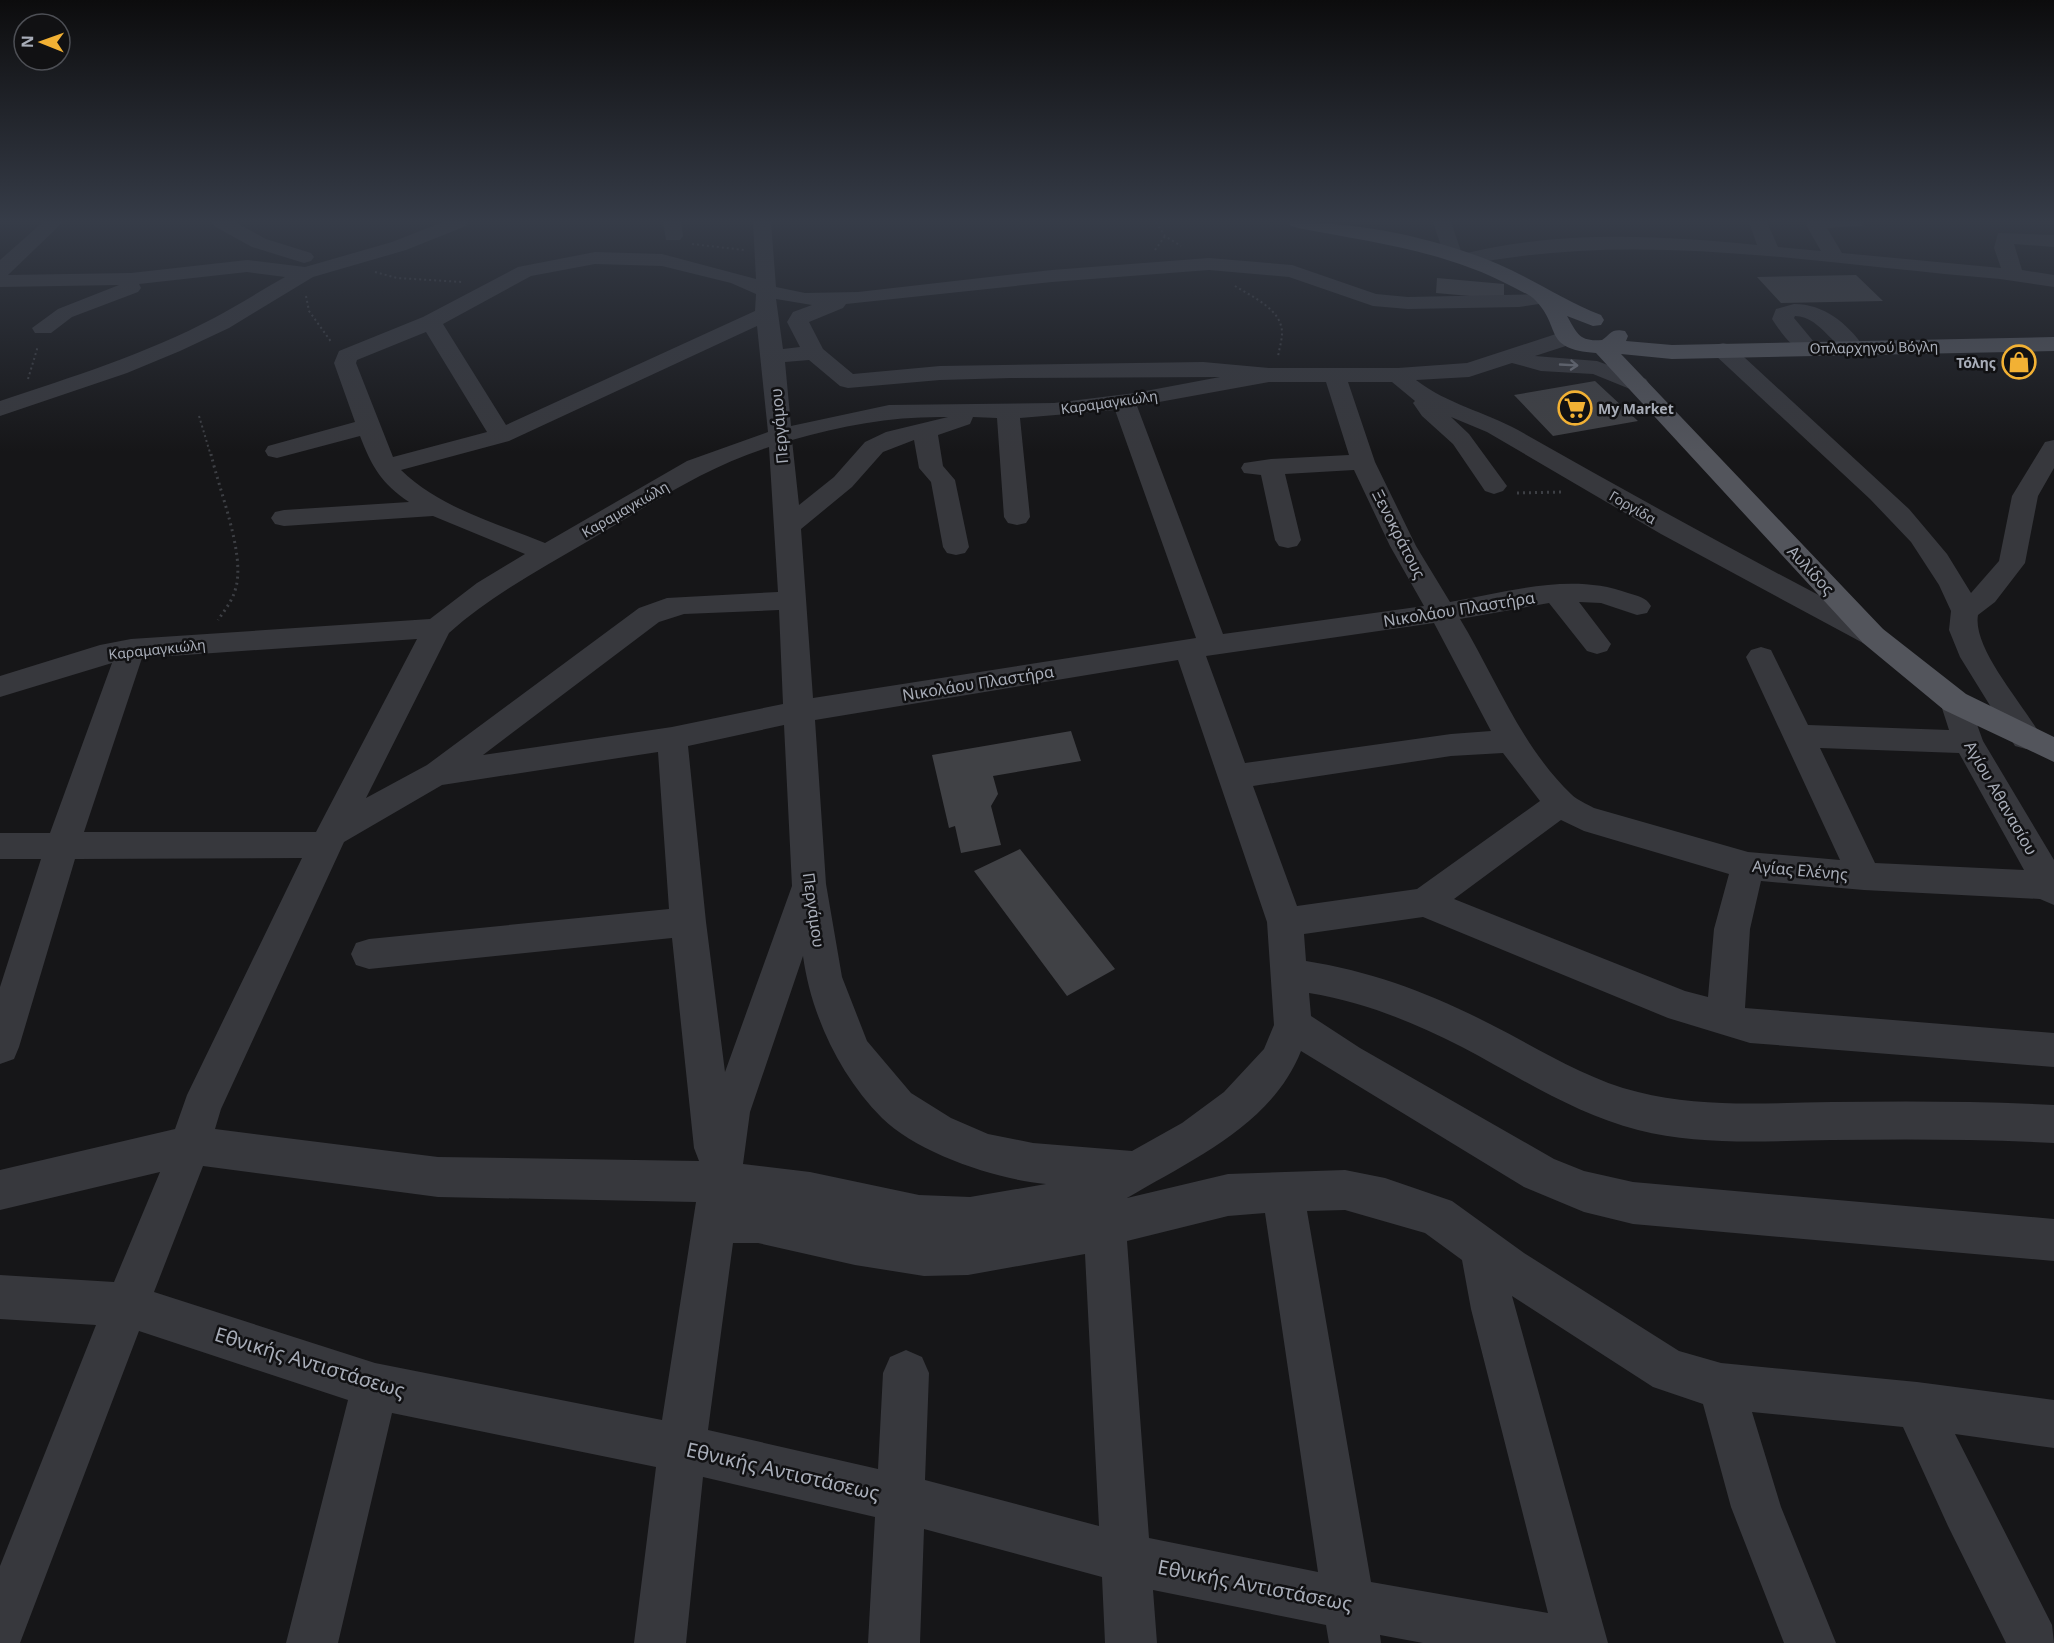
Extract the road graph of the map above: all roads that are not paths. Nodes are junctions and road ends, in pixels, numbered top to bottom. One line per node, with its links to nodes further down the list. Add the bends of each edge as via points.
1 (1545, 298): 16 (main road)
2 (101, 299): 15 (street, via 52,320)
3 (263, 299): 31 (street, via 172,346)
4 (476, 299): 14 (street)
5 (761, 299): 12 (street)
6 (766, 299): 12 (street, Περγάμου)
7 (822, 299): 12 (street)
8 (856, 299): 22 (street, via 800,316 798,322)
9 (1368, 299): 10 (street, via 1408,303)
10 (1539, 299)
11 (1546, 299): 13 (main road)
12 (766, 303): 23 (street, Περγάμου); 36 (street)
13 (1593, 320): 16 (main road, via 1577,319); 17 (main road)
14 (431, 322): 34 (street, via 351,354 345,363); 36 (street)
15 (44, 328)
16 (1565, 332): 17 (main road, via 1587,345); 24 (street)
17 (1607, 341): 21 (main road, Οπλαρχηγού Βόγλη, via 1660,352); 28 (main road, Αυλίδος)
18 (2054, 344): 19 (main road, Οπλαρχηγού Βόγλη)
19 (1854, 347): 20 (main road, Οπλαρχηγού Βόγλη); 20 (street, via 1822,315 1803,310 1783,313 1783,319)
20 (1808, 348): 21 (main road, Οπλαρχηγού Βόγλη)
21 (1723, 350): 53 (street, via 1886,499 1935,559 1958,592)
22 (814, 353): 23 (street); 25 (street, via 848,381 1011,371 1203,369)
23 (773, 356): 37 (street, Περγάμου)
24 (1512, 356): 26 (street, via 1470,370); 28 (street, one-way to 28, via 1541,364 1597,368)
25 (1279, 375): 27 (street); 30 (street, Καραμαγκιώλη)
26 (1398, 375): 27 (street); 29 (street, Γοργίδα)
27 (1335, 376): 40 (street, Ξενοκράτους)
28 (1638, 384): 56 (main road, Αυλίδος)
29 (1422, 398): 42 (street, via 1477,458); 56 (street, Γοργίδα, via 1495,427)
30 (1125, 402): 33 (street, Καραμαγκιώλη); 58 (street)
31 (0, 410)
32 (974, 411): 33 (street, Καραμαγκιώλη); 35 (street, via 952,424); 37 (street, Καραμαγκιώλη, via 878,413)
33 (1008, 412): 44 (street)
34 (369, 426): 39 (street); 41 (street)
35 (925, 432): 46 (street, via 873,447 844,482); 48 (street, via 931,468 943,480)
36 (501, 436): 41 (street)
37 (781, 436): 46 (street, Περγάμου); 49 (street, Καραμαγκιώλη, via 703,464)
38 (2054, 447): 53 (street, via 2025,496 2012,563)
39 (277, 451)
40 (1363, 462): 47 (street, via 1262,467 1284,513); 54 (street, Ξενοκράτους)
41 (384, 467): 43 (street, via 405,488)
42 (1494, 486)
43 (436, 508): 45 (street); 49 (street)
44 (1017, 517)
45 (284, 518)
46 (788, 526): 51 (street, Περγάμου)
47 (1288, 540)
48 (956, 547)
49 (547, 554): 55 (street, Καραμαγκιώλη, via 452,613)
50 (1556, 593): 52 (street, Νικολάου Πλαστήρα, via 1604,594); 54 (street, Νικολάου Πλαστήρα); 57 (street)
51 (792, 600): 63 (street, Περγάμου); 70 (street, via 684,604 649,615)
52 (1637, 606)
53 (1965, 612): 66 (street, via 1962,628 1972,653 2016,715)
54 (1442, 613): 58 (street, Νικολάου Πλαστήρα); 67 (street, Ξενοκράτους)
55 (437, 628): 59 (street, Καραμαγκιώλη); 73 (street)
56 (1873, 636): 62 (main road, Αυλίδος)
57 (1597, 644)
58 (1201, 647): 63 (street, Νικολάου Πλαστήρα); 71 (street)
59 (131, 649): 61 (street, Καραμαγκιώλη); 75 (street)
60 (1761, 657): 64 (street)
61 (0, 687)
62 (1955, 702): 66 (main road, Αυλίδος); 68 (street, Αγίου Αθανασίου)
63 (801, 711): 65 (street, Νικολάου Πλαστήρα); 78 (street, Περγάμου)
64 (1796, 736): 68 (street); 77 (street)
65 (672, 738): 70 (street, Νικολάου Πλαστήρα); 81 (street)
66 (2026, 738): 69 (main road, Αυλίδος)
67 (1511, 741): 71 (street, via 1451,745); 72 (street, Ξενοκράτους)
68 (1968, 742): 79 (street, Αγίου Αθανασίου)
69 (2054, 750)
70 (435, 774): 73 (street, Νικολάου Πλαστήρα)
71 (1234, 777): 82 (street)
72 (1560, 804): 76 (street, Αγίας Ελένης, via 1584,818); 80 (street)
73 (330, 839): 75 (street); 91 (street, via 201,1108)
74 (0, 846): 75 (street)
75 (62, 847): 84 (street)
76 (1748, 866): 77 (street, Αγίας Ελένης); 86 (street, via 1732,929)
77 (1864, 876): 79 (street, Αγίας Ελένης)
78 (809, 884): 92 (street, Περγάμου, via 824,977 839,1020 852,1051 897,1106 937,1132 986,1153 1033,1163); 95 (street, via 730,1112)
79 (2052, 888)
80 (1425, 902): 82 (street); 86 (street, via 1681,1006)
81 (688, 922): 83 (street); 95 (street)
82 (1285, 922): 85 (street)
83 (369, 954)
84 (13, 969): 88 (street)
85 (1289, 974): 87 (street); 90 (street, via 1338,981 1396,998 1569,1085 1637,1111 1719,1123 1967,1118)
86 (1725, 1020): 89 (street, via 1750,1026)
87 (1293, 1025): 92 (street, via 1278,1061 1238,1105 1196,1137); 97 (street, via 1539,1173 1593,1195 1633,1203)
88 (0, 1047)
89 (2054, 1050)
90 (2054, 1124)
91 (191, 1145): 93 (street); 95 (street, via 438,1177); 100 (street)
92 (1135, 1172): 95 (street, via 1101,1191 1073,1200 970,1218 919,1216 810,1192)
93 (0, 1190)
94 (1283, 1191): 96 (street, via 1228,1196); 98 (street, via 1345,1190 1385,1198 1437,1216); 109 (street)
95 (717, 1201): 96 (street, via 758,1222 855,1244 924,1254 968,1254 1046,1242); 106 (street)
96 (1105, 1225): 108 (street)
97 (2054, 1240)
98 (1481, 1248): 103 (street, via 1669,1371); 116 (street, via 1493,1309)
99 (0, 1298): 100 (street, Εθνικής Αντιστάσεως)
100 (127, 1305): 102 (street, Εθνικής Αντιστάσεως); 110 (street, via 46,1520)
101 (906, 1373): 107 (street)
102 (375, 1386): 106 (street, Εθνικής Αντιστάσεως); 111 (street)
103 (1721, 1386): 104 (street); 117 (street, via 1756,1507)
104 (1917, 1405): 105 (street); 118 (street)
105 (2054, 1424)
106 (682, 1448): 107 (street, Εθνικής Αντιστάσεως); 112 (street)
107 (900, 1498): 108 (street, Εθνικής Αντιστάσεως); 113 (street)
108 (1127, 1559): 109 (street, Εθνικής Αντιστάσεως); 114 (street)
109 (1352, 1623): 115 (street, Εθνικής Αντιστάσεως)
110 (0, 1628)
111 (312, 1643)
112 (660, 1643)
113 (894, 1643)
114 (1131, 1643)
115 (1569, 1643)
116 (1582, 1643)
117 (1810, 1643)
118 (2034, 1643)

